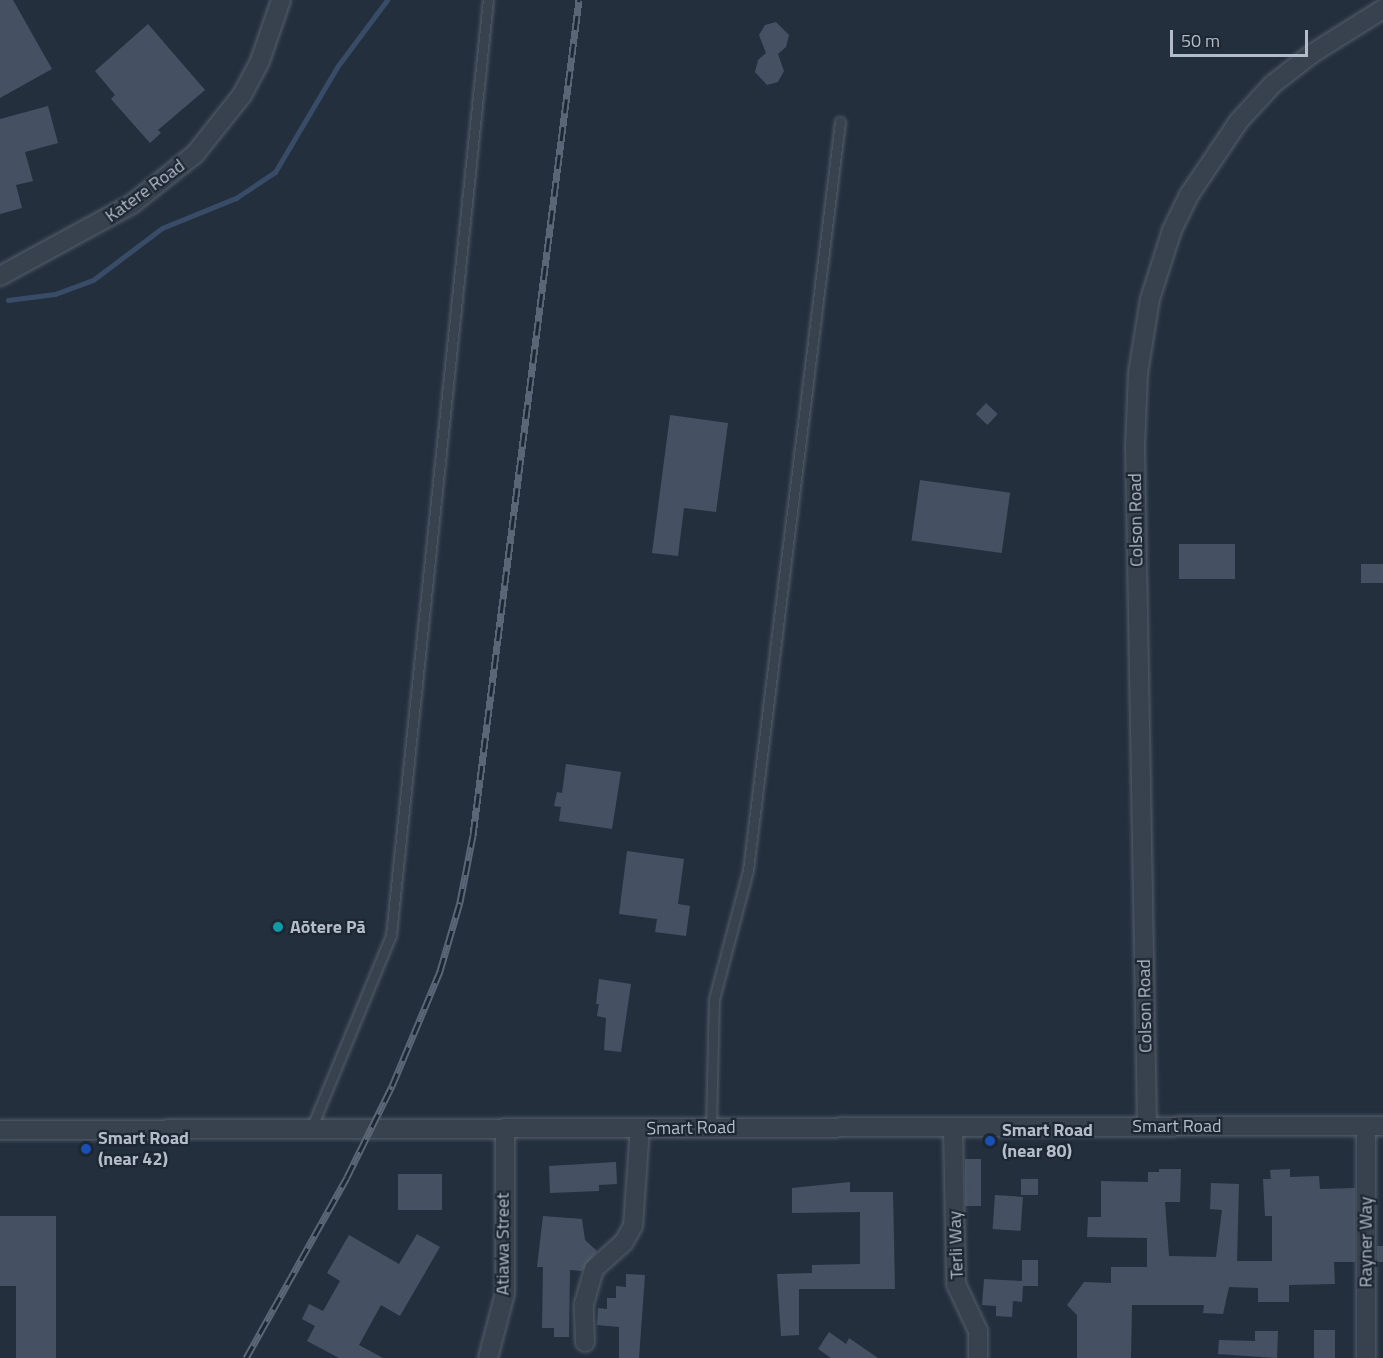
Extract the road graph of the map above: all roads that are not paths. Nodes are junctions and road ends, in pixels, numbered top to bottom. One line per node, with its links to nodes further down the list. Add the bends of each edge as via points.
1 (281, 0): 5 (street, Katere Road, via 260,61 242,95 195,154 132,204)
2 (488, 0): 12 (lane, via 392,935)
3 (1383, 9): 6 (street, Colson Road, via 1323,46 1273,84 1239,121 1189,195 1172,230 1150,299 1138,373 1135,447)
4 (840, 122): 8 (lane, via 748,870 714,999)
5 (0, 276)
6 (1147, 1126): 7 (street, Smart Road); 9 (street, Smart Road)
7 (1374, 1126): 17 (street, Rayner Way)
8 (711, 1127): 9 (street, Smart Road); 11 (street, Smart Road)
9 (953, 1127): 16 (street, Terli Way, via 956,1284 978,1331)
10 (505, 1128): 11 (street, Smart Road); 12 (street, Smart Road); 15 (street, Atiawa Street, via 505,1293)
11 (640, 1128): 14 (street, via 633,1226 624,1242 594,1269 584,1304)
12 (311, 1129): 13 (street, Smart Road)
13 (0, 1130)
14 (585, 1342)
15 (488, 1358)
16 (978, 1358)
17 (1366, 1358)

